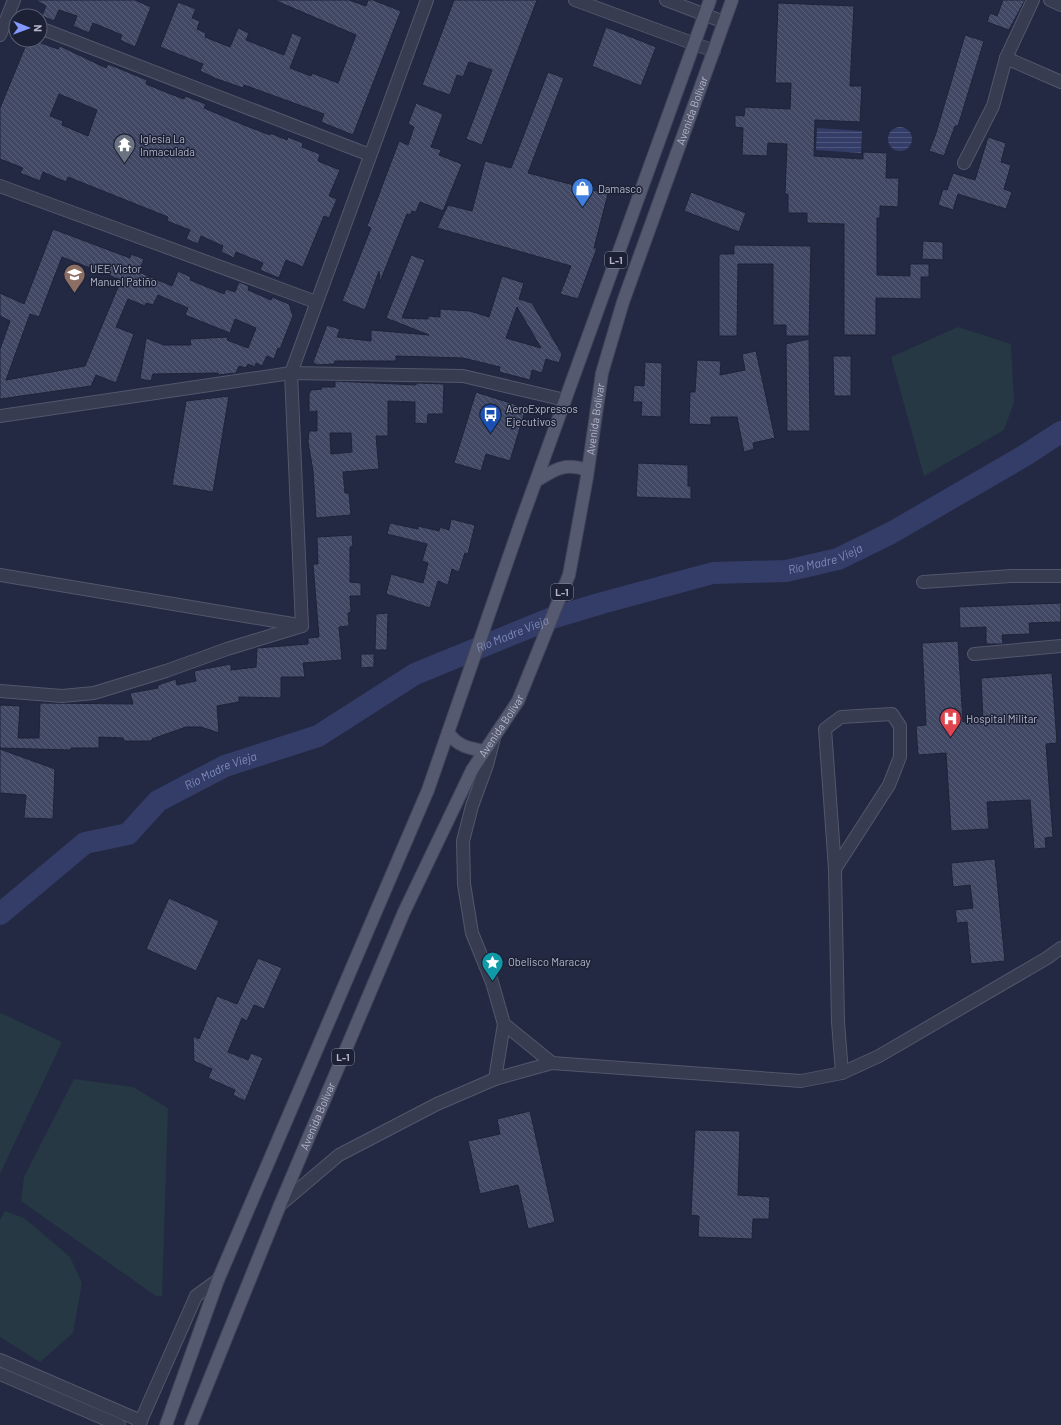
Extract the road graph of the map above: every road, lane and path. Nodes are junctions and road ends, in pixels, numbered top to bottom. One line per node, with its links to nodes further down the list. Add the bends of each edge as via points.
1 (575, 0): 14 (street)
2 (666, 0): 9 (street)
3 (710, 0): 9 (main road, Avenida Bolívar / L-1)
4 (732, 0): 10 (main road, Avenida Bolívar / L-1)
5 (1033, 0): 16 (street)
6 (1050, 0): 8 (street)
7 (423, 1): 18 (street)
8 (1061, 5)
9 (705, 15): 10 (street); 14 (main road, Avenida Bolívar / L-1)
10 (724, 22): 15 (main road, Avenida Bolívar / L-1)
11 (8, 23): 13 (street)
12 (48, 31): 18 (street)
13 (0, 35)
14 (694, 43): 15 (street); 23 (main road, Avenida Bolívar / L-1)
15 (714, 51): 25 (main road, Avenida Bolívar / L-1, via 623,302 602,373)
16 (1006, 58): 17 (street); 19 (street, via 993,106)
17 (1061, 82)
18 (370, 155): 21 (street)
19 (964, 163)
20 (0, 186): 21 (street)
21 (316, 302): 22 (street)
22 (291, 373): 23 (street, via 463,376); 24 (street); 30 (street)
23 (565, 400): 26 (main road, Avenida Bolívar / L-1)
24 (0, 416)
25 (587, 473): 26 (main road, via 571,465 556,469); 35 (main road, Avenida Bolívar / L-1, via 569,575 518,701)
26 (536, 481): 34 (main road, Avenida Bolívar / L-1)
27 (0, 575): 30 (street)
28 (1061, 576): 29 (street, via 1010,576)
29 (923, 582)
30 (302, 626): 33 (street, via 94,693 62,696)
31 (1061, 646): 32 (street)
32 (974, 654)
33 (0, 691)
34 (448, 732): 36 (main road, via 460,745); 44 (main road, Avenida Bolívar / L-1, via 428,790)
35 (495, 734): 36 (main road, Avenida Bolívar / L-1); 39 (street, via 463,841 464,884 472,933 492,982)
36 (484, 751): 43 (main road, Avenida Bolívar / L-1, via 472,770 404,912)
37 (835, 869): 37 (street, via 889,785 900,757 900,726 892,714 841,717 825,729); 41 (street, via 838,1022)
38 (1061, 948): 41 (street, via 879,1056)
39 (504, 1024): 40 (street); 42 (street)
40 (552, 1063): 41 (street, via 801,1081); 42 (street)
41 (842, 1073)
42 (495, 1079): 43 (street, via 437,1104 339,1155)
43 (280, 1205): 50 (main road, Avenida Bolívar / L-1)
44 (218, 1280): 47 (street, via 196,1296); 49 (main road, Avenida Bolívar / L-1)
45 (0, 1360): 47 (street)
46 (0, 1374): 48 (street)
47 (140, 1423)
48 (119, 1425)
49 (166, 1425)
50 (191, 1425)

